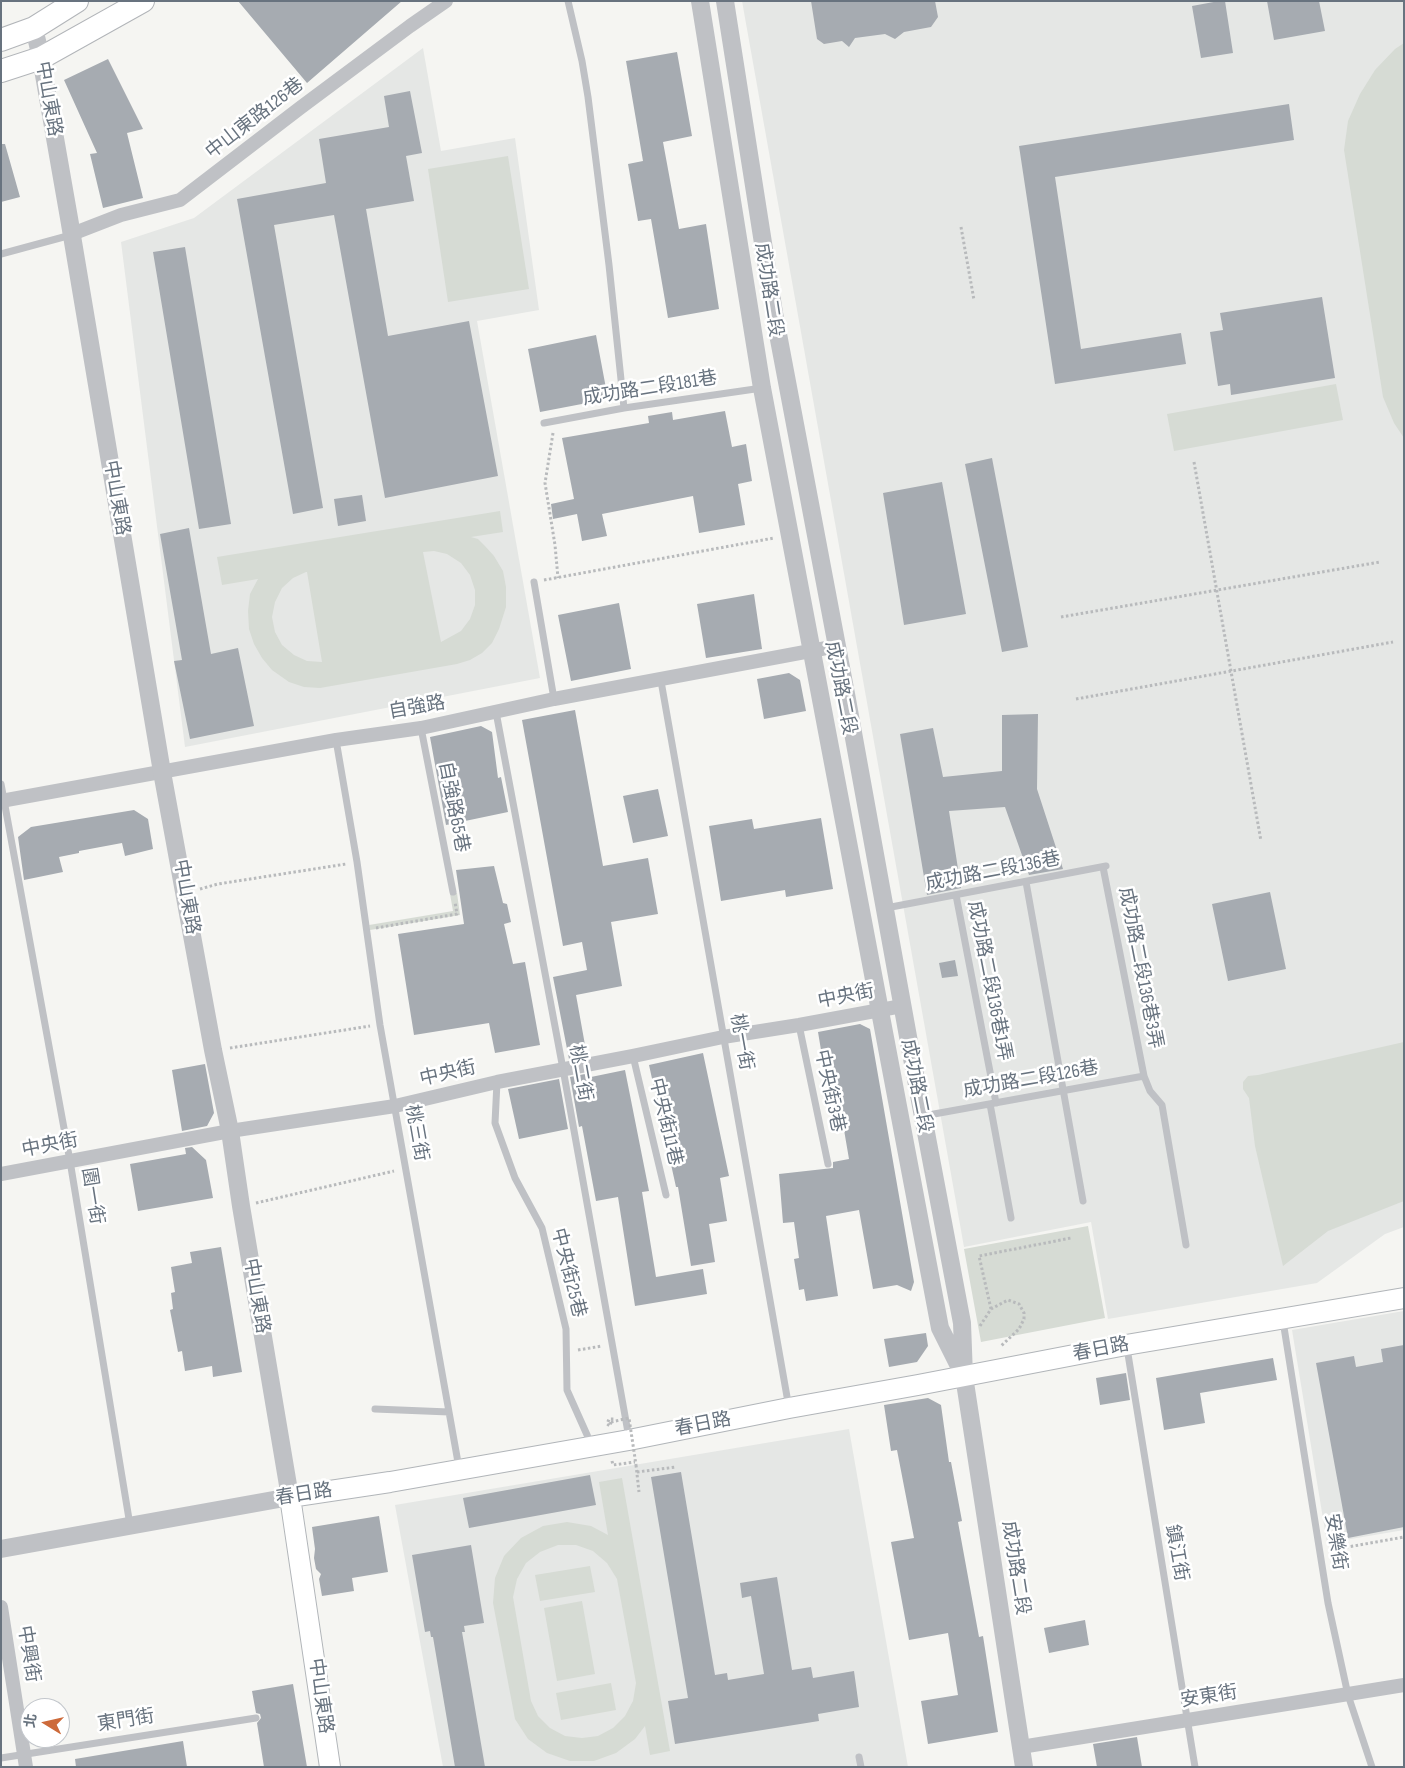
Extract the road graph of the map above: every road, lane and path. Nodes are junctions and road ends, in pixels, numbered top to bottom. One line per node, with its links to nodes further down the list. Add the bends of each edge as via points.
1 (77, 1): 7 (main road)
2 (143, 1): 9 (main road)
3 (446, 1): 12 (street, 中山東路126巷, via 180,200 121,215)
4 (568, 1): 16 (lane, via 588,97)
5 (700, 1): 15 (street, 成功路二段)
6 (725, 1): 17 (street, 成功路二段)
7 (34, 28): 8 (main road); 9 (street, 中山東路)
8 (1, 40)
9 (41, 58): 10 (main road); 12 (street, 中山東路)
10 (1, 71)
11 (960, 227): 14 (path)
12 (72, 234): 13 (lane); 39 (street, 中山東路)
13 (1, 254)
14 (974, 300)
15 (762, 388): 16 (lane, 成功路二段181巷); 18 (street, 成功路二段)
16 (624, 408): 19 (lane, 成功路二段181巷)
17 (793, 414): 18 (street); 22 (street, 成功路二段)
18 (768, 419): 23 (street, 成功路二段)
19 (555, 421): 20 (lane, 成功路二段181巷); 25 (path, via 544,483)
20 (544, 423)
21 (1194, 462): 27 (path)
22 (813, 515): 23 (street); 30 (street, 成功路二段)
23 (788, 528): 25 (path); 31 (street, 成功路二段)
24 (1380, 562): 27 (path)
25 (558, 578): 26 (path)
26 (534, 582): 35 (lane)
27 (1217, 590): 28 (path); 32 (path)
28 (1061, 617)
29 (1393, 642): 32 (path)
30 (837, 646): 31 (street, 自強路); 49 (street, 成功路二段)
31 (811, 652): 33 (street, 自強路); 52 (street, 成功路二段)
32 (1230, 672): 34 (path); 42 (path)
33 (661, 680): 35 (street, 自強路); 55 (lane, 桃一街)
34 (1076, 699)
35 (554, 700): 36 (street, 自強路)
36 (496, 712): 37 (street, 自強路); 58 (lane, 桃二街)
37 (421, 728): 38 (street, 自強路); 46 (lane, 自強路65巷)
38 (336, 740): 39 (street, 自強路); 43 (lane, 桃三街)
39 (162, 772): 41 (street, 自強路); 47 (street, 中山東路)
40 (1, 784): 41 (lane, 園一街)
41 (3, 801): 66 (lane, 園一街)
42 (1261, 841)
43 (357, 862): 47 (path, via 218,884); 50 (lane, 桃三街)
44 (1104, 867): 45 (lane, 成功路二段136巷); 59 (lane, 成功路二段136巷3弄)
45 (1026, 882): 48 (lane, 成功路二段136巷); 61 (lane)
46 (453, 892): 50 (path, via 457,914)
47 (185, 893): 56 (street, 中山東路)
48 (956, 895): 49 (lane, 成功路二段136巷); 62 (lane, 成功路二段136巷1弄)
49 (886, 908): 51 (street, 成功路二段)
50 (366, 930): 53 (lane, 桃三街)
51 (902, 1006): 52 (street, 中央街); 64 (street, 成功路二段)
52 (880, 1010): 54 (street, 中央街); 84 (street, 成功路二段, via 940,1328)
53 (380, 1025): 56 (path); 63 (lane, 桃三街)
54 (799, 1025): 55 (street, 中央街); 67 (lane, 中央街3巷)
55 (723, 1036): 57 (street, 中央街); 85 (lane, 桃一街)
56 (213, 1050): 65 (street, 中山東路)
57 (633, 1056): 58 (street, 中央街); 70 (lane, 中央街11巷)
58 (563, 1069): 60 (street, 中央街); 80 (lane, 桃二街)
59 (1144, 1076): 61 (lane, 成功路二段126巷); 75 (lane, 成功路二段136巷3弄, via 1162,1105)
60 (497, 1082): 63 (street, 中央街); 83 (lane, 中央街25巷, via 495,1123 515,1178 542,1228 566,1329)
61 (1063, 1091): 62 (lane, 成功路二段126巷); 71 (lane)
62 (993, 1104): 64 (lane, 成功路二段126巷); 73 (lane, 成功路二段136巷1弄)
63 (395, 1106): 65 (street, 中央街); 68 (lane, 桃三街)
64 (923, 1116): 84 (street, 成功路二段, via 962,1323)
65 (230, 1131): 66 (street, 中央街); 72 (street, 中山東路)
66 (70, 1161): 69 (street, 中央街); 98 (lane, 園一街)
67 (828, 1164)
68 (406, 1168): 72 (path); 87 (lane, 桃三街)
69 (1, 1174)
70 (666, 1195)
71 (1083, 1201)
72 (241, 1206): 97 (street, 中山東路)
73 (1011, 1218)
74 (1071, 1238): 77 (path, via 979,1256)
75 (1186, 1245)
76 (1404, 1298): 78 (main road, 春日路)
77 (991, 1309): 79 (path); 82 (path, via 1008,1300 1019,1304 1024,1313 1019,1329)
78 (1282, 1318): 81 (main road, 春日路); 101 (lane, 安樂街)
79 (975, 1334)
80 (612, 1344): 83 (path); 89 (lane, 桃二街)
81 (1126, 1345): 84 (main road, 春日路); 106 (lane, 鎮江街)
82 (1000, 1347)
83 (566, 1352): 90 (lane, 中央街25巷, via 568,1390)
84 (964, 1376): 85 (main road, 春日路); 107 (street, 成功路二段)
85 (789, 1408): 89 (main road, 春日路)
86 (375, 1409): 87 (lane)
87 (449, 1412): 94 (lane, 桃三街)
88 (611, 1420): 91 (path, bridge, via 607,1421 610,1426 611,1422 629,1418)
89 (629, 1440): 90 (main road, 春日路)
90 (592, 1446): 94 (main road, 春日路)
91 (636, 1462): 92 (path); 95 (path, bridge)
92 (613, 1465)
93 (676, 1467): 95 (path)
94 (460, 1470): 97 (main road, 春日路)
95 (637, 1472): 96 (path)
96 (638, 1492)
97 (290, 1497): 98 (street, 春日路); 111 (main road, 中山東路)
98 (130, 1526): 100 (street, 春日路)
99 (1404, 1537): 101 (path)
100 (1, 1549)
101 (1320, 1552): 104 (lane, 安樂街)
102 (1, 1607): 110 (street, 中興街)
103 (1404, 1685): 104 (street, 安東街)
104 (1348, 1695): 106 (street, 安東街); 115 (lane, 安樂街)
105 (256, 1718): 110 (lane, 東門街)
106 (1188, 1719): 107 (street, 安東街); 114 (lane, 鎮江街)
107 (1021, 1747): 113 (street, 成功路二段)
108 (1, 1758): 110 (lane, 東門街)
109 (859, 1758): 112 (lane)
110 (25, 1760)
111 (330, 1767)
112 (860, 1767)
113 (1024, 1767)
114 (1195, 1767)
115 (1372, 1767)

